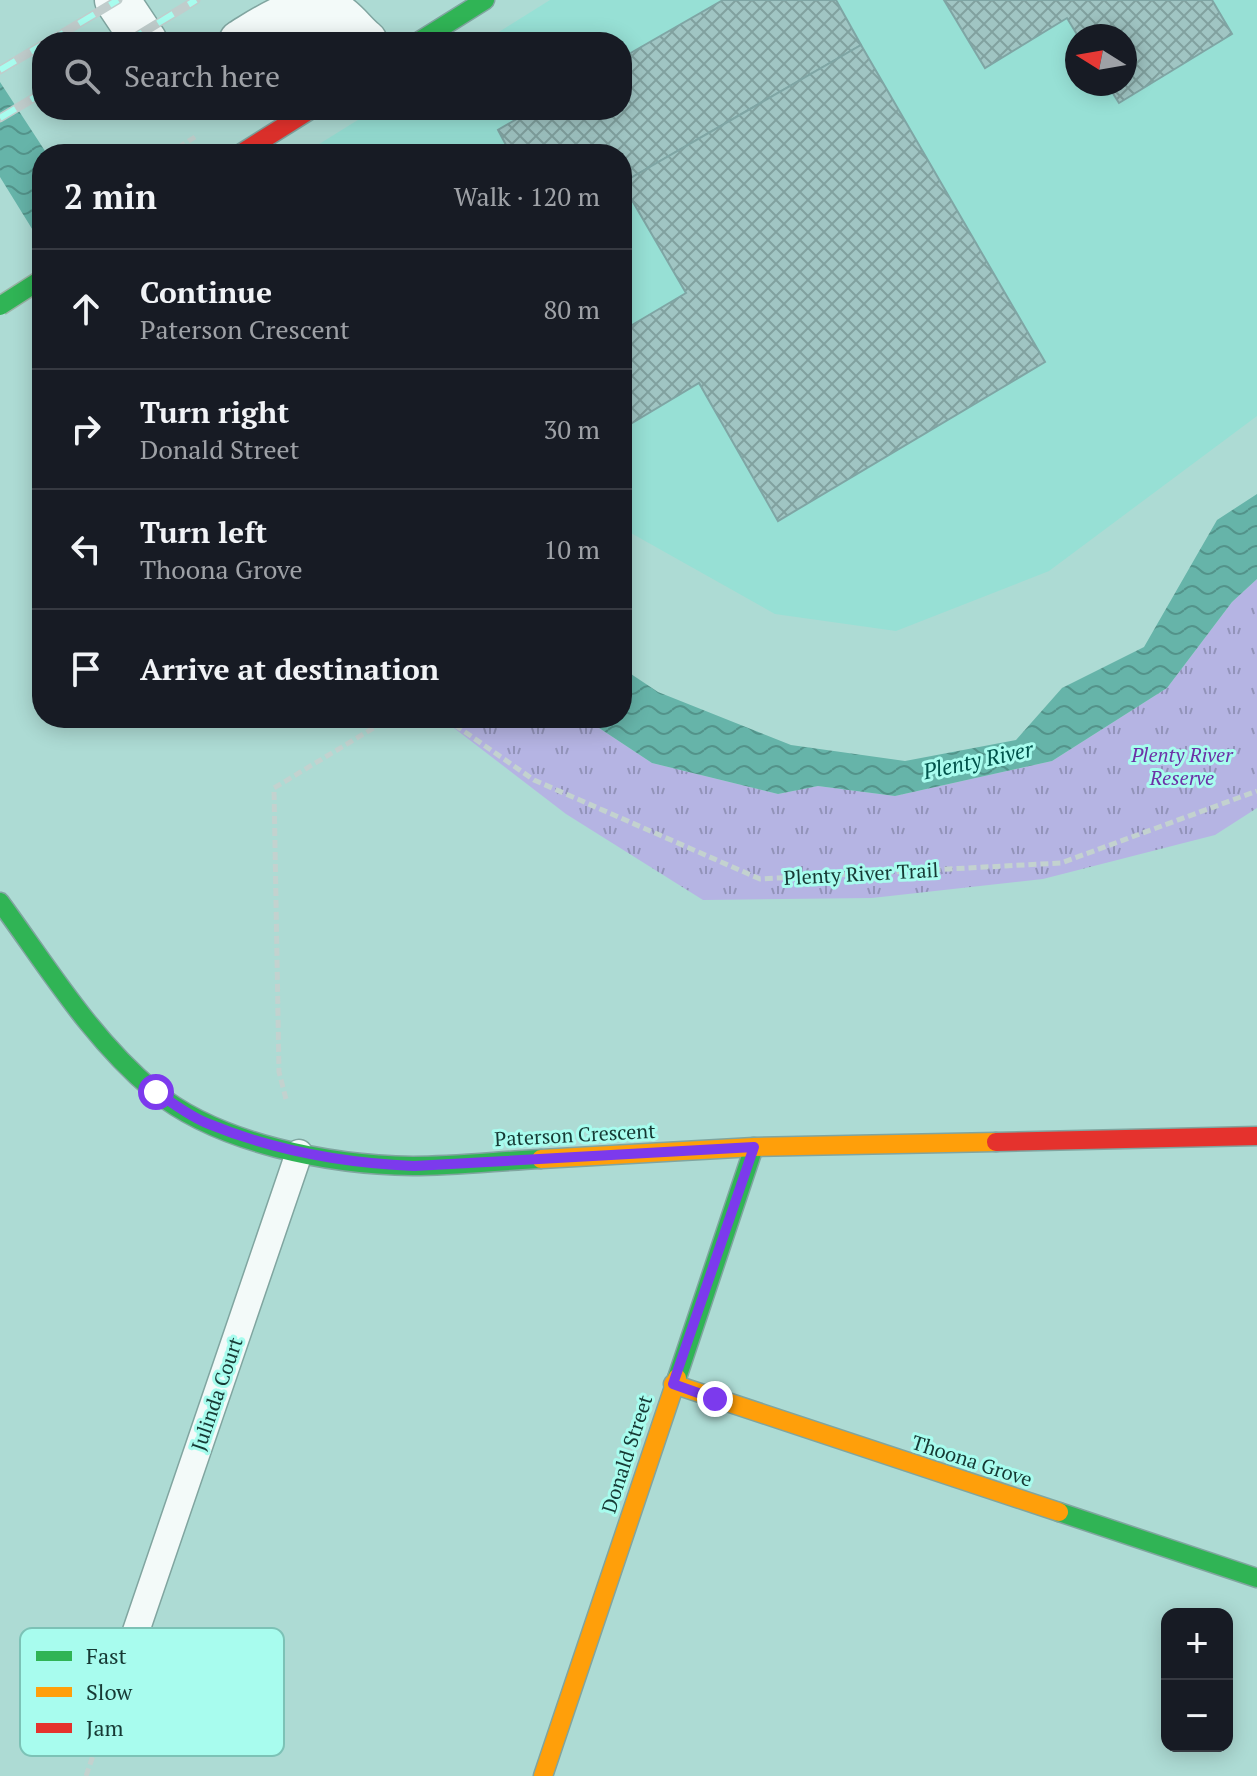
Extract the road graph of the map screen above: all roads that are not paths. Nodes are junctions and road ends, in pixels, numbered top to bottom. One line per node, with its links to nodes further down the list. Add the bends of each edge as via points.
1 (117, 0): 3 (street)
2 (485, 0): 6 (street)
3 (138, 32)
4 (258, 32): 5 (street, via 286,15 310,9 338,16)
5 (355, 32)
6 (434, 32)
7 (294, 120): 8 (street)
8 (256, 144)
9 (32, 285): 10 (street, bridge)
10 (0, 306)
11 (0, 902): 14 (street, Paterson Crescent, via 104,1041 156,1092 207,1123)
12 (1257, 1136): 13 (street, Paterson Crescent)
13 (754, 1147): 14 (street, Paterson Crescent, via 414,1166 360,1164); 15 (street, Donald Street)
14 (299, 1153): 17 (lane, Julinda Court)
15 (673, 1384): 16 (street, Thoona Grove); 18 (street, Donald Street)
16 (1257, 1578)
17 (137, 1628)
18 (543, 1776)

